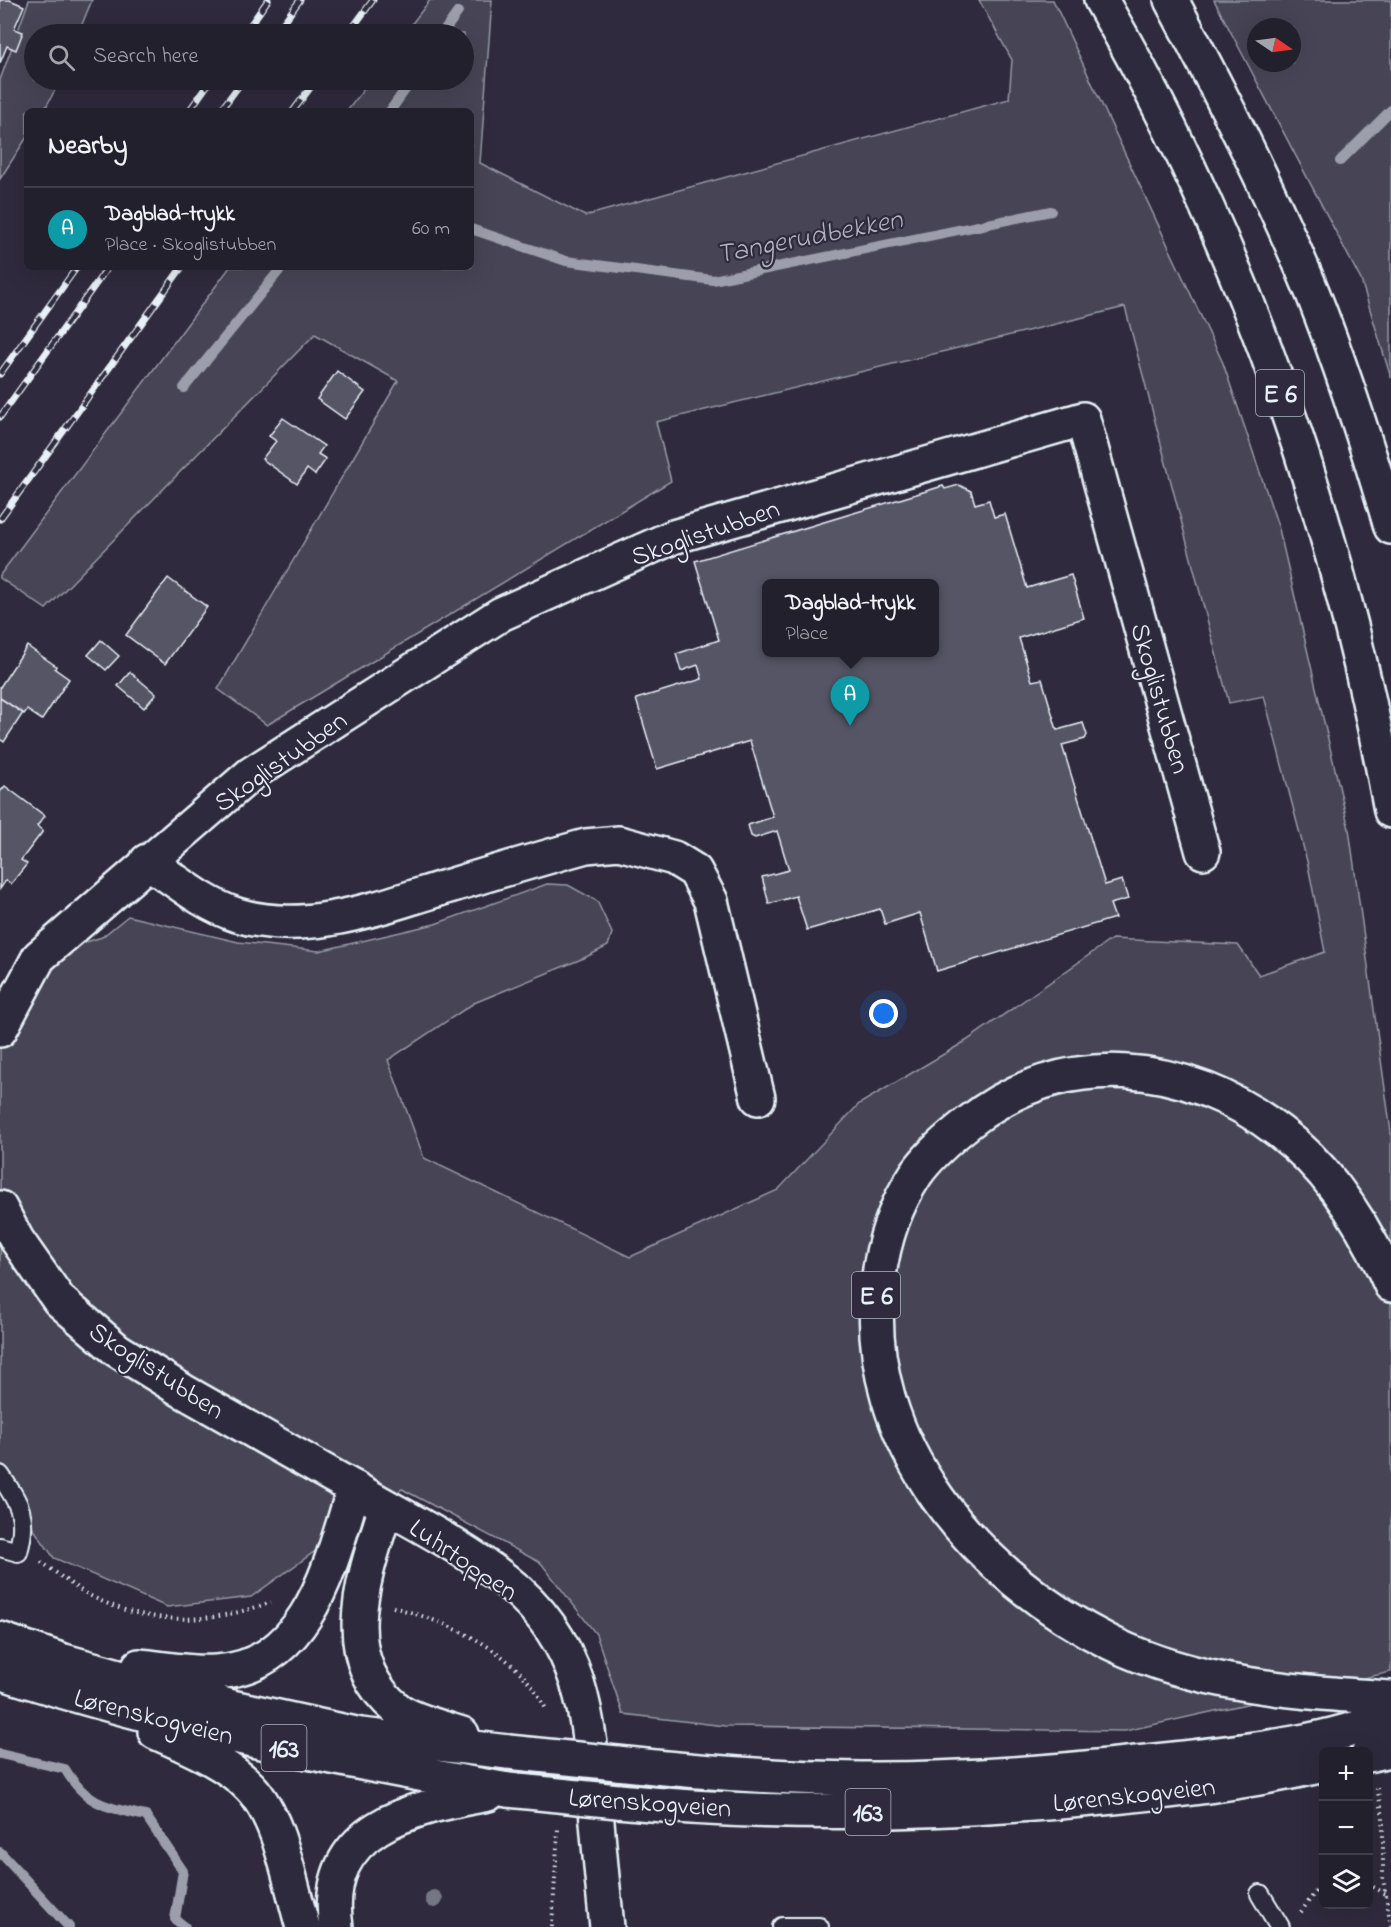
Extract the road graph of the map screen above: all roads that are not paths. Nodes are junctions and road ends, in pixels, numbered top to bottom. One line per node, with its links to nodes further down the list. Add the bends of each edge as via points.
1 (1101, 0): 4 (main road, E 6, via 1164,115 1213,222 1293,427 1348,618)
2 (1171, 0): 3 (main road, E 6, via 1219,91 1312,294 1354,407)
3 (1391, 526)
4 (1391, 811)
5 (1203, 852): 6 (main road, Skoglistubben, via 1083,419 673,537 501,614 251,774)
6 (147, 861): 7 (main road, Skoglistubben, via 39,957); 8 (main road, via 236,915 276,922 315,922 585,846 619,843 674,858 695,871 711,901)
7 (0, 1030)
8 (758, 1098)
9 (0, 1208): 12 (main road, Skoglistubben, via 59,1300 109,1344 183,1391)
10 (1391, 1285): 18 (main road, E 6, via 1360,1224 1336,1190 1310,1158 1281,1132 1248,1110 1183,1081 1100,1070 1045,1079 1020,1090 977,1115 934,1153 916,1175 889,1230 879,1267 875,1339 891,1410 930,1487 988,1557 1034,1595 1113,1644 1206,1677 1279,1691)
11 (0, 1475): 14 (lane, via 21,1509 23,1534 18,1552)
12 (354, 1488): 13 (main road, Luhrtoppen); 17 (main road, via 318,1595 306,1618 272,1655 244,1667 216,1672)
13 (386, 1507): 20 (main road, via 359,1601 363,1656 370,1674 399,1710); 26 (main road, Luhrtoppen, via 466,1553 507,1582 534,1608 571,1664 583,1695 590,1736)
14 (0, 1547)
15 (0, 1639): 17 (main road, Lørenskogveien / 163)
16 (0, 1672): 17 (main road, Lørenskogveien / 163)
17 (63, 1676): 20 (main road, Lørenskogveien / 163, via 361,1735); 22 (main road, Lørenskogveien / 163, via 232,1737); 24 (main road, via 250,1786 271,1821)
18 (1391, 1698)
19 (1391, 1716): 20 (main road, Lørenskogveien / 163, bridge, via 1353,1731 1254,1748 1052,1772 968,1777 861,1779 671,1769)
20 (508, 1752)
21 (1317, 1767): 22 (main road, Lørenskogveien / 163, bridge, via 1215,1787 973,1809 860,1812 672,1806)
22 (508, 1790): 25 (main road, via 397,1816 366,1834 345,1858 333,1893)
23 (1260, 1894): 29 (lane)
24 (303, 1927)
25 (336, 1927)
26 (607, 1927)
27 (782, 1927): 28 (lane)
28 (819, 1927)
29 (1280, 1927)

